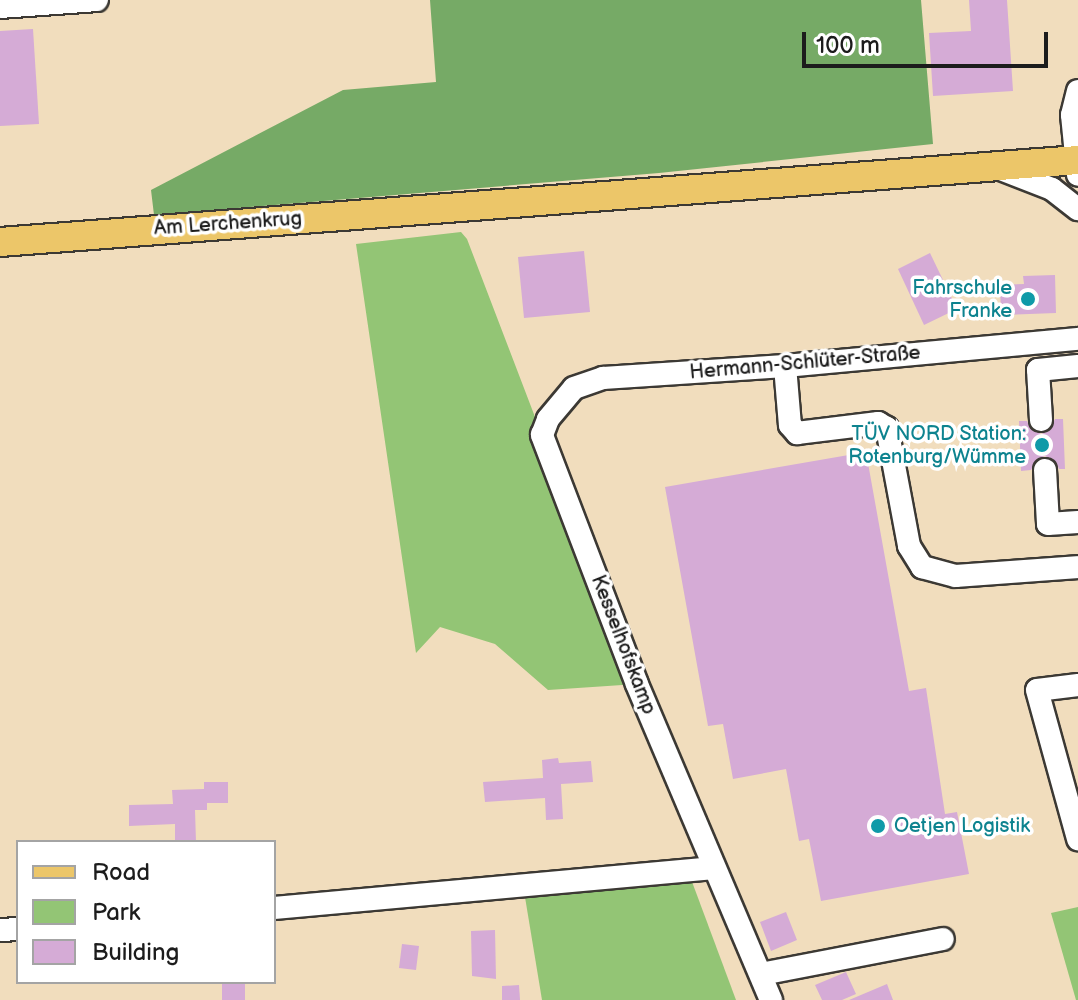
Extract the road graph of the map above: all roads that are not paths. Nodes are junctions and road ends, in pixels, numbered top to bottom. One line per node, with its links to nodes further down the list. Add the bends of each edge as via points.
1 (97, 0): 2 (street)
2 (0, 7)
3 (1078, 91): 4 (street, via 1072,115)
4 (1077, 165): 5 (main road, Am Lerchenkrug)
5 (993, 167): 6 (street, via 1052,189); 7 (main road, Am Lerchenkrug)
6 (1078, 209)
7 (0, 242)
8 (1078, 339): 9 (street, Hermann-Schlüter-Straße)
9 (785, 366): 11 (street, Hermann-Schlüter-Straße, via 603,378 574,388); 15 (street, via 790,425 797,433 878,423 887,428 909,546 922,567 956,576)
10 (1078, 366): 12 (street, via 1038,370)
11 (548, 419): 18 (street, Kesselhofskamp, via 542,435)
12 (1041, 420)
13 (1045, 470): 14 (street, via 1048,524)
14 (1078, 522)
15 (1078, 567)
16 (1078, 685): 17 (street, via 1037,690)
17 (1078, 839)
18 (714, 868): 19 (street); 21 (street, Kesselhofskamp)
19 (276, 908)
20 (943, 939): 21 (street)
21 (761, 974): 22 (street, Kesselhofskamp)
22 (771, 1000)

